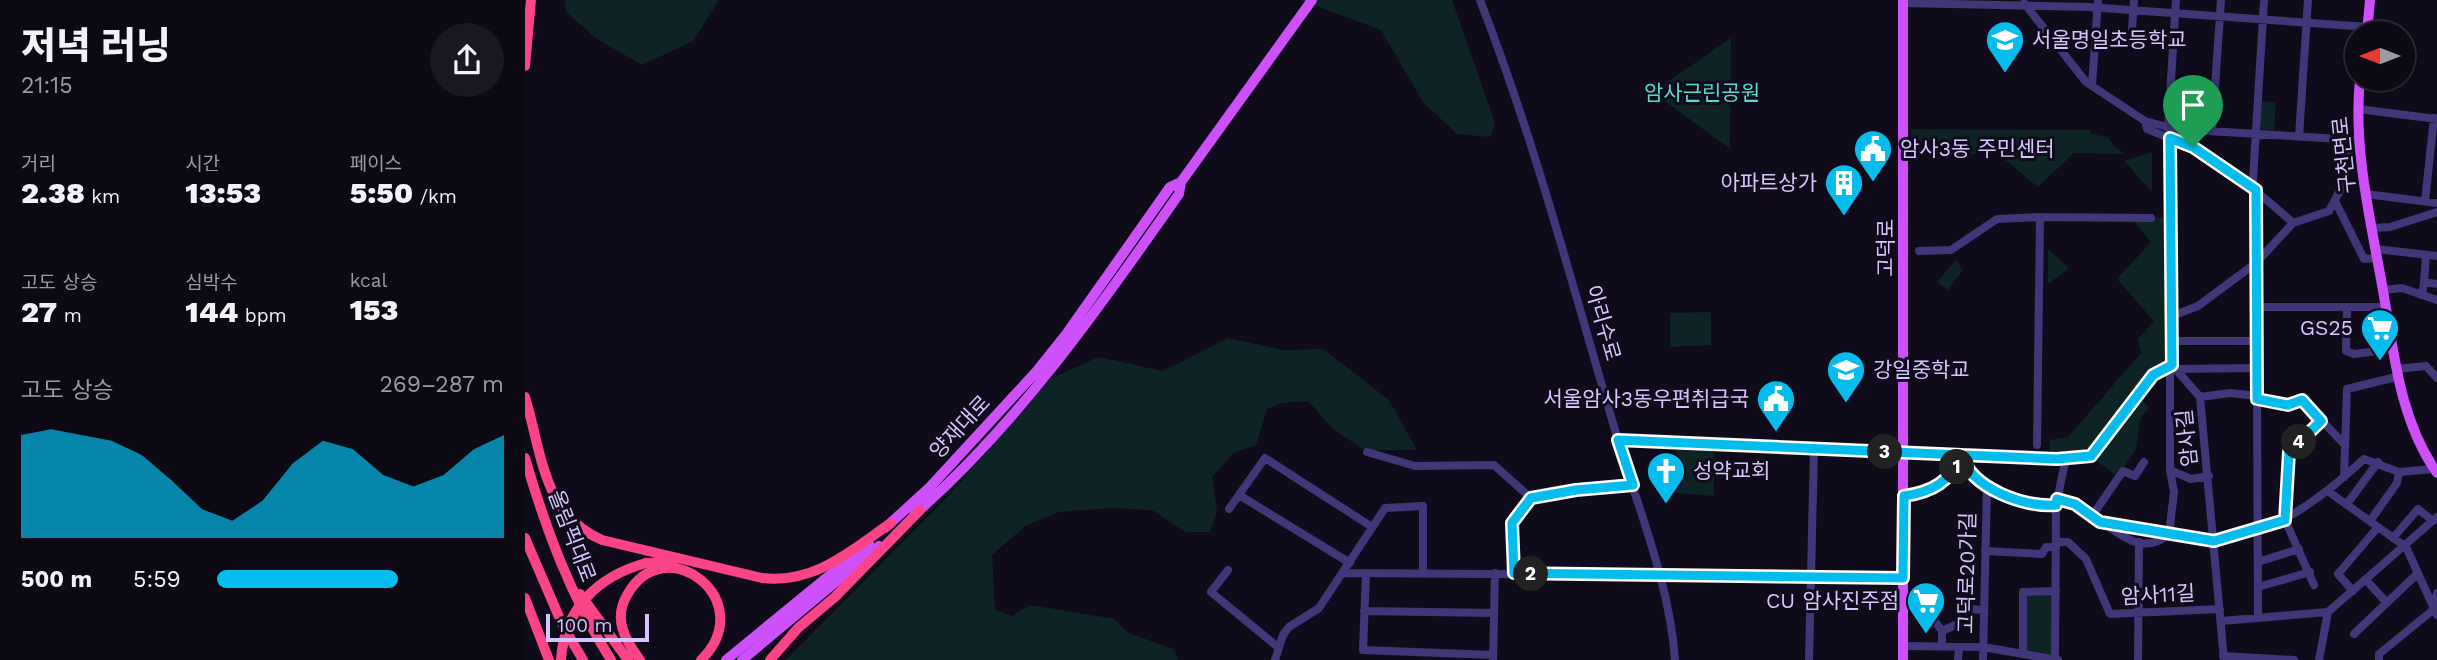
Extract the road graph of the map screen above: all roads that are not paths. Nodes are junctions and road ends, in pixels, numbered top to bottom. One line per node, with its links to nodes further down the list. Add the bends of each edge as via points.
1 (531, 0): 22 (highway)
2 (1312, 0): 35 (main road, 양재대로)
3 (1480, 0): 71 (street, 아리수로, via 1546,190)
4 (2134, 0): 14 (street)
5 (2176, 0): 15 (street)
6 (2221, 0): 16 (street)
7 (2264, 0): 17 (street)
8 (2308, 0): 19 (street)
9 (2370, 0): 18 (main road)
10 (1903, 2): 11 (street); 76 (main road, 고덕로)
11 (1986, 2): 12 (street)
12 (2024, 2): 13 (street); 23 (street)
13 (2097, 4): 14 (street); 23 (street)
14 (2133, 10): 15 (street); 21 (street)
15 (2175, 13): 16 (street); 28 (street)
16 (2220, 16): 17 (street); 29 (street)
17 (2262, 20): 19 (street); 30 (street)
18 (2368, 21)
19 (2306, 24): 20 (street); 31 (street)
20 (2345, 28)
21 (2131, 45)
22 (525, 66)
23 (2092, 86): 27 (street)
24 (2359, 91): 25 (main road, 구천면로)
25 (2358, 109): 26 (street); 33 (main road, 구천면로)
26 (2436, 119): 39 (street)
27 (2145, 121): 28 (street); 32 (street, via 2147,129)
28 (2168, 128): 29 (street)
29 (2213, 131): 30 (street)
30 (2255, 134): 31 (street); 34 (street)
31 (2299, 137): 33 (street)
32 (2170, 138): 36 (street, via 2193,147); 59 (street, 암사길)
33 (2358, 140): 37 (main road, 구천면로); 38 (street, via 2348,152)
34 (2253, 180)
35 (1181, 182): 96 (main road, 양재대로, via 1179,194 1077,339 1008,420); 102 (main road, 양재대로, via 1170,187 1035,373)
36 (2256, 190): 44 (street); 50 (street)
37 (2366, 194): 39 (street); 45 (main road, 구천면로)
38 (2335, 201): 44 (street, via 2329,211); 47 (street, 구천면로, via 2364,259)
39 (2425, 201): 40 (street)
40 (2437, 203)
41 (2437, 212): 45 (street)
42 (2041, 218): 43 (street); 46 (street, via 1997,219 1951,250); 72 (street)
43 (2151, 218)
44 (2293, 223): 50 (street)
45 (2372, 228): 47 (main road, 구천면로)
46 (1919, 251)
47 (2377, 253): 48 (street); 53 (main road, 구천면로)
48 (2426, 255): 49 (street); 51 (street)
49 (2437, 256)
50 (2256, 263): 56 (street); 59 (street, via 2198,306)
51 (2424, 282): 52 (street); 54 (street)
52 (2437, 284)
53 (2383, 290): 54 (street, via 2402,288); 58 (main road, 구천면로)
54 (2422, 295): 55 (street)
55 (2437, 300)
56 (2257, 307): 57 (street); 61 (street)
57 (2347, 307): 58 (street); 62 (street, via 2346,351)
58 (2386, 307): 62 (main road, 구천면로)
59 (2172, 316): 60 (street, 암사길)
60 (2172, 341): 61 (street); 63 (street, 암사길)
61 (2257, 341): 64 (street)
62 (2393, 349): 65 (main road, 구천면로)
63 (2174, 367): 64 (street); 68 (street, 암사길); 79 (street, via 2153,375 2091,456); 82 (street, 암사길)
64 (2257, 369): 69 (street)
65 (2396, 373): 66 (street, via 2426,366); 73 (street, via 2347,389); 83 (main road, 구천면로, via 2414,433)
66 (2437, 378)
67 (525, 397): 115 (highway, via 540,465 563,512 602,540)
68 (2200, 397): 69 (street, 암사길, via 2230,393); 85 (street, 암사길)
69 (2257, 397): 70 (street, 암사길, via 2288,405 2302,400); 105 (street)
70 (2321, 421): 73 (street); 99 (street, via 2289,452)
71 (1618, 440): 74 (street); 87 (street, 아리수로)
72 (2037, 445)
73 (2345, 445): 86 (street)
74 (1814, 448): 76 (street); 128 (street)
75 (1367, 452): 92 (street, via 1424,467 1494,465)
76 (1904, 453): 77 (street); 91 (main road, 고덕로)
77 (1962, 455): 79 (street); 88 (street, via 1965,468); 91 (street, via 1944,483 1924,494)
78 (525, 458): 127 (highway, 올림픽대로)
79 (2066, 458): 93 (street)
80 (2144, 463): 97 (street, via 2135,476 2123,471)
81 (2378, 463): 84 (street); 86 (street, via 2364,459); 94 (street)
82 (2170, 470): 85 (street, 암사길, via 2191,478); 106 (street, 암사길, via 2174,492)
83 (2436, 471): 84 (street)
84 (2399, 472): 100 (street, via 2397,483)
85 (2209, 476): 109 (street, 암사길)
86 (2344, 477): 89 (street)
87 (1633, 485): 92 (street); 126 (street, 아리수로)
88 (1987, 486): 93 (street, via 2044,506); 114 (street, 고덕로20가길)
89 (2329, 492): 94 (street); 99 (street)
90 (1239, 495): 95 (street); 103 (street, via 1265,458); 117 (street)
91 (1904, 496): 129 (main road, 고덕로)
92 (1531, 498): 124 (street, via 1512,523)
93 (2057, 502): 97 (street, via 2075,504); 111 (street)
94 (2347, 505): 100 (street)
95 (1229, 509)
96 (920, 510): 159 (main road, 양재대로); 167 (highway)
97 (2092, 516): 101 (street)
98 (2435, 519): 108 (street, via 2418,509); 112 (street)
99 (2285, 520): 105 (street); 113 (street)
100 (2370, 521): 104 (street)
101 (2100, 522): 106 (street); 110 (street)
102 (891, 523): 115 (highway, via 822,570 798,578 762,578); 159 (main road, 양재대로)
103 (1371, 527): 117 (street); 122 (street, via 1385,508 1423,506)
104 (2378, 527): 108 (street); 134 (street, via 2338,574)
105 (2257, 529): 109 (street); 116 (street)
106 (2169, 534): 109 (street); 110 (street, via 2146,544)
107 (525, 538): 162 (highway, 올림픽대로)
108 (2393, 538): 112 (street)
109 (2214, 541): 139 (street, 암사길)
110 (2139, 542): 145 (street)
111 (2056, 545): 114 (street, via 2046,547 2042,554); 133 (street); 145 (street, 암사11길, via 2068,542 2086,559 2110,614)
112 (2406, 547): 125 (street); 130 (street)
113 (2299, 549): 116 (street); 119 (street)
114 (1985, 551): 140 (street, 고덕로20가길)
115 (690, 561): 161 (highway, bridge, via 621,570 590,592 564,636)
116 (2257, 562): 132 (street)
117 (1350, 563): 120 (street)
118 (1228, 570): 154 (street, via 1211,592)
119 (2310, 572): 131 (street); 132 (street)
120 (1343, 573): 121 (street); 154 (street, via 1319,608 1289,627)
121 (1366, 573): 122 (street); 141 (street)
122 (1423, 573): 123 (street)
123 (1495, 573): 124 (street); 144 (street)
124 (1514, 573): 126 (street)
125 (2417, 574): 137 (street); 143 (street)
126 (1659, 575): 128 (street); 169 (street, 아리수로)
127 (565, 576): 163 (highway, 올림픽대로); 164 (highway)
128 (1810, 576): 129 (street); 170 (street)
129 (1903, 578): 138 (main road, 고덕로)
130 (2366, 580): 134 (street); 137 (street)
131 (2314, 585)
132 (2258, 587): 146 (street)
133 (2056, 591): 155 (street, via 2024,592); 174 (street)
134 (2353, 591): 142 (street)
135 (2437, 593): 143 (street)
136 (525, 597): 160 (highway)
137 (2387, 603): 149 (street)
138 (1903, 606): 148 (street, via 1924,606); 150 (main road, 고덕로)
139 (2220, 609): 145 (street, 암사11길); 147 (street, 암사길)
140 (1984, 610): 148 (street, via 1969,609 1966,621); 153 (street, 고덕로20가길)
141 (1364, 611): 144 (street); 156 (street, via 1363,650)
142 (2328, 612): 146 (street); 177 (street)
143 (2436, 612): 178 (street, via 2379,654)
144 (1494, 613): 157 (street)
145 (2137, 615): 175 (street)
146 (2258, 618): 147 (street)
147 (2221, 621): 158 (street, 암사길)
148 (1942, 631): 151 (street)
149 (2354, 634)
150 (1903, 646): 151 (street); 171 (main road, 고덕로)
151 (1942, 647): 152 (street)
152 (1959, 647): 153 (street); 172 (street)
153 (1983, 647): 155 (street); 173 (street, 고덕로20가길)
154 (1279, 648): 168 (street)
155 (2023, 654): 174 (street)
156 (1404, 656): 157 (street)
157 (1493, 658)
158 (2223, 658): 176 (street)
159 (733, 659)
160 (549, 660)
161 (561, 660)
162 (580, 660)
163 (611, 660)
164 (628, 660)
165 (640, 660): 166 (highway, via 623,634 621,611 637,581 652,571 680,569 705,583 720,609 716,642)
166 (701, 660)
167 (769, 660)
168 (1275, 660)
169 (1675, 660)
170 (1809, 660)
171 (1903, 660)
172 (1958, 660)
173 (1983, 660)
174 (2057, 660)
175 (2137, 660)
176 (2294, 660)
177 (2319, 660)
178 (2379, 660)

